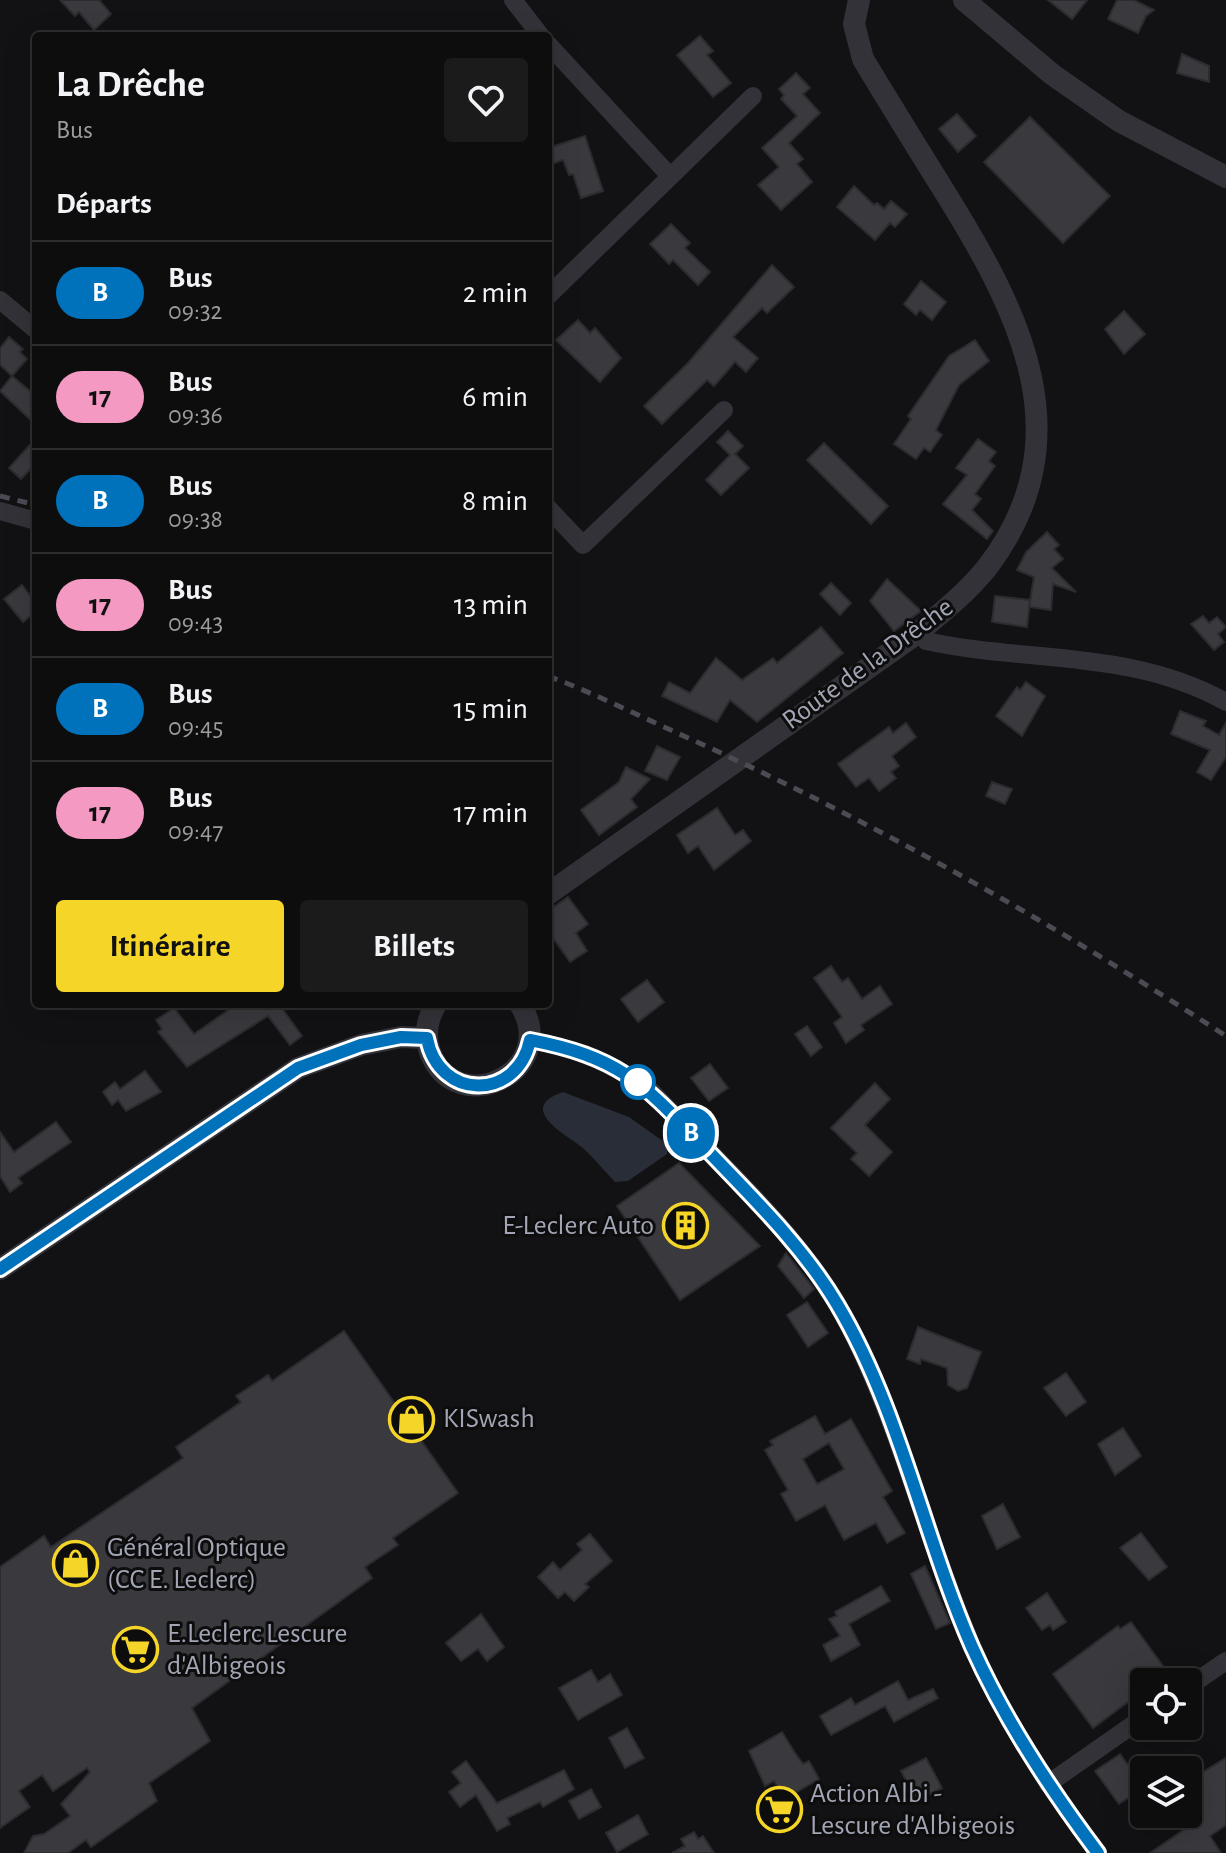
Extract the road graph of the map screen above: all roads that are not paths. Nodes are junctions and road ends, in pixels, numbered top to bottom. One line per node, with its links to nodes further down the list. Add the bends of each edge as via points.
1 (513, 0): 4 (street)
2 (859, 0): 16 (street, Route de la Drêche, via 854,24 863,59 987,261 1017,323 1033,380 1035,435 1019,513 989,565)
3 (964, 0): 8 (street, via 1053,75 1119,121)
4 (538, 32)
5 (552, 48): 7 (street)
6 (753, 96): 7 (street)
7 (669, 175): 9 (street)
8 (1226, 177)
9 (552, 292)
10 (0, 300): 11 (street)
11 (32, 327)
12 (724, 410): 14 (street, via 583,545)
13 (0, 511): 15 (street)
14 (552, 512)
15 (32, 520)
16 (919, 632): 17 (street, via 926,641 948,646 1127,666); 18 (street, Route de la Drêche)
17 (1226, 702)
18 (552, 891)
19 (434, 1008): 21 (street)
20 (522, 1008): 22 (street)
21 (427, 1038): 22 (street, via 438,1067 454,1080 475,1086 512,1074); 23 (street, via 361,1045 298,1068)
22 (530, 1040): 27 (street, via 587,1053 652,1092 781,1231 827,1289 876,1383 972,1647)
23 (0, 1269)
24 (1226, 1661): 25 (street)
25 (1202, 1677)
26 (1130, 1727): 27 (street)
27 (1048, 1784): 28 (street)
28 (1098, 1853)

